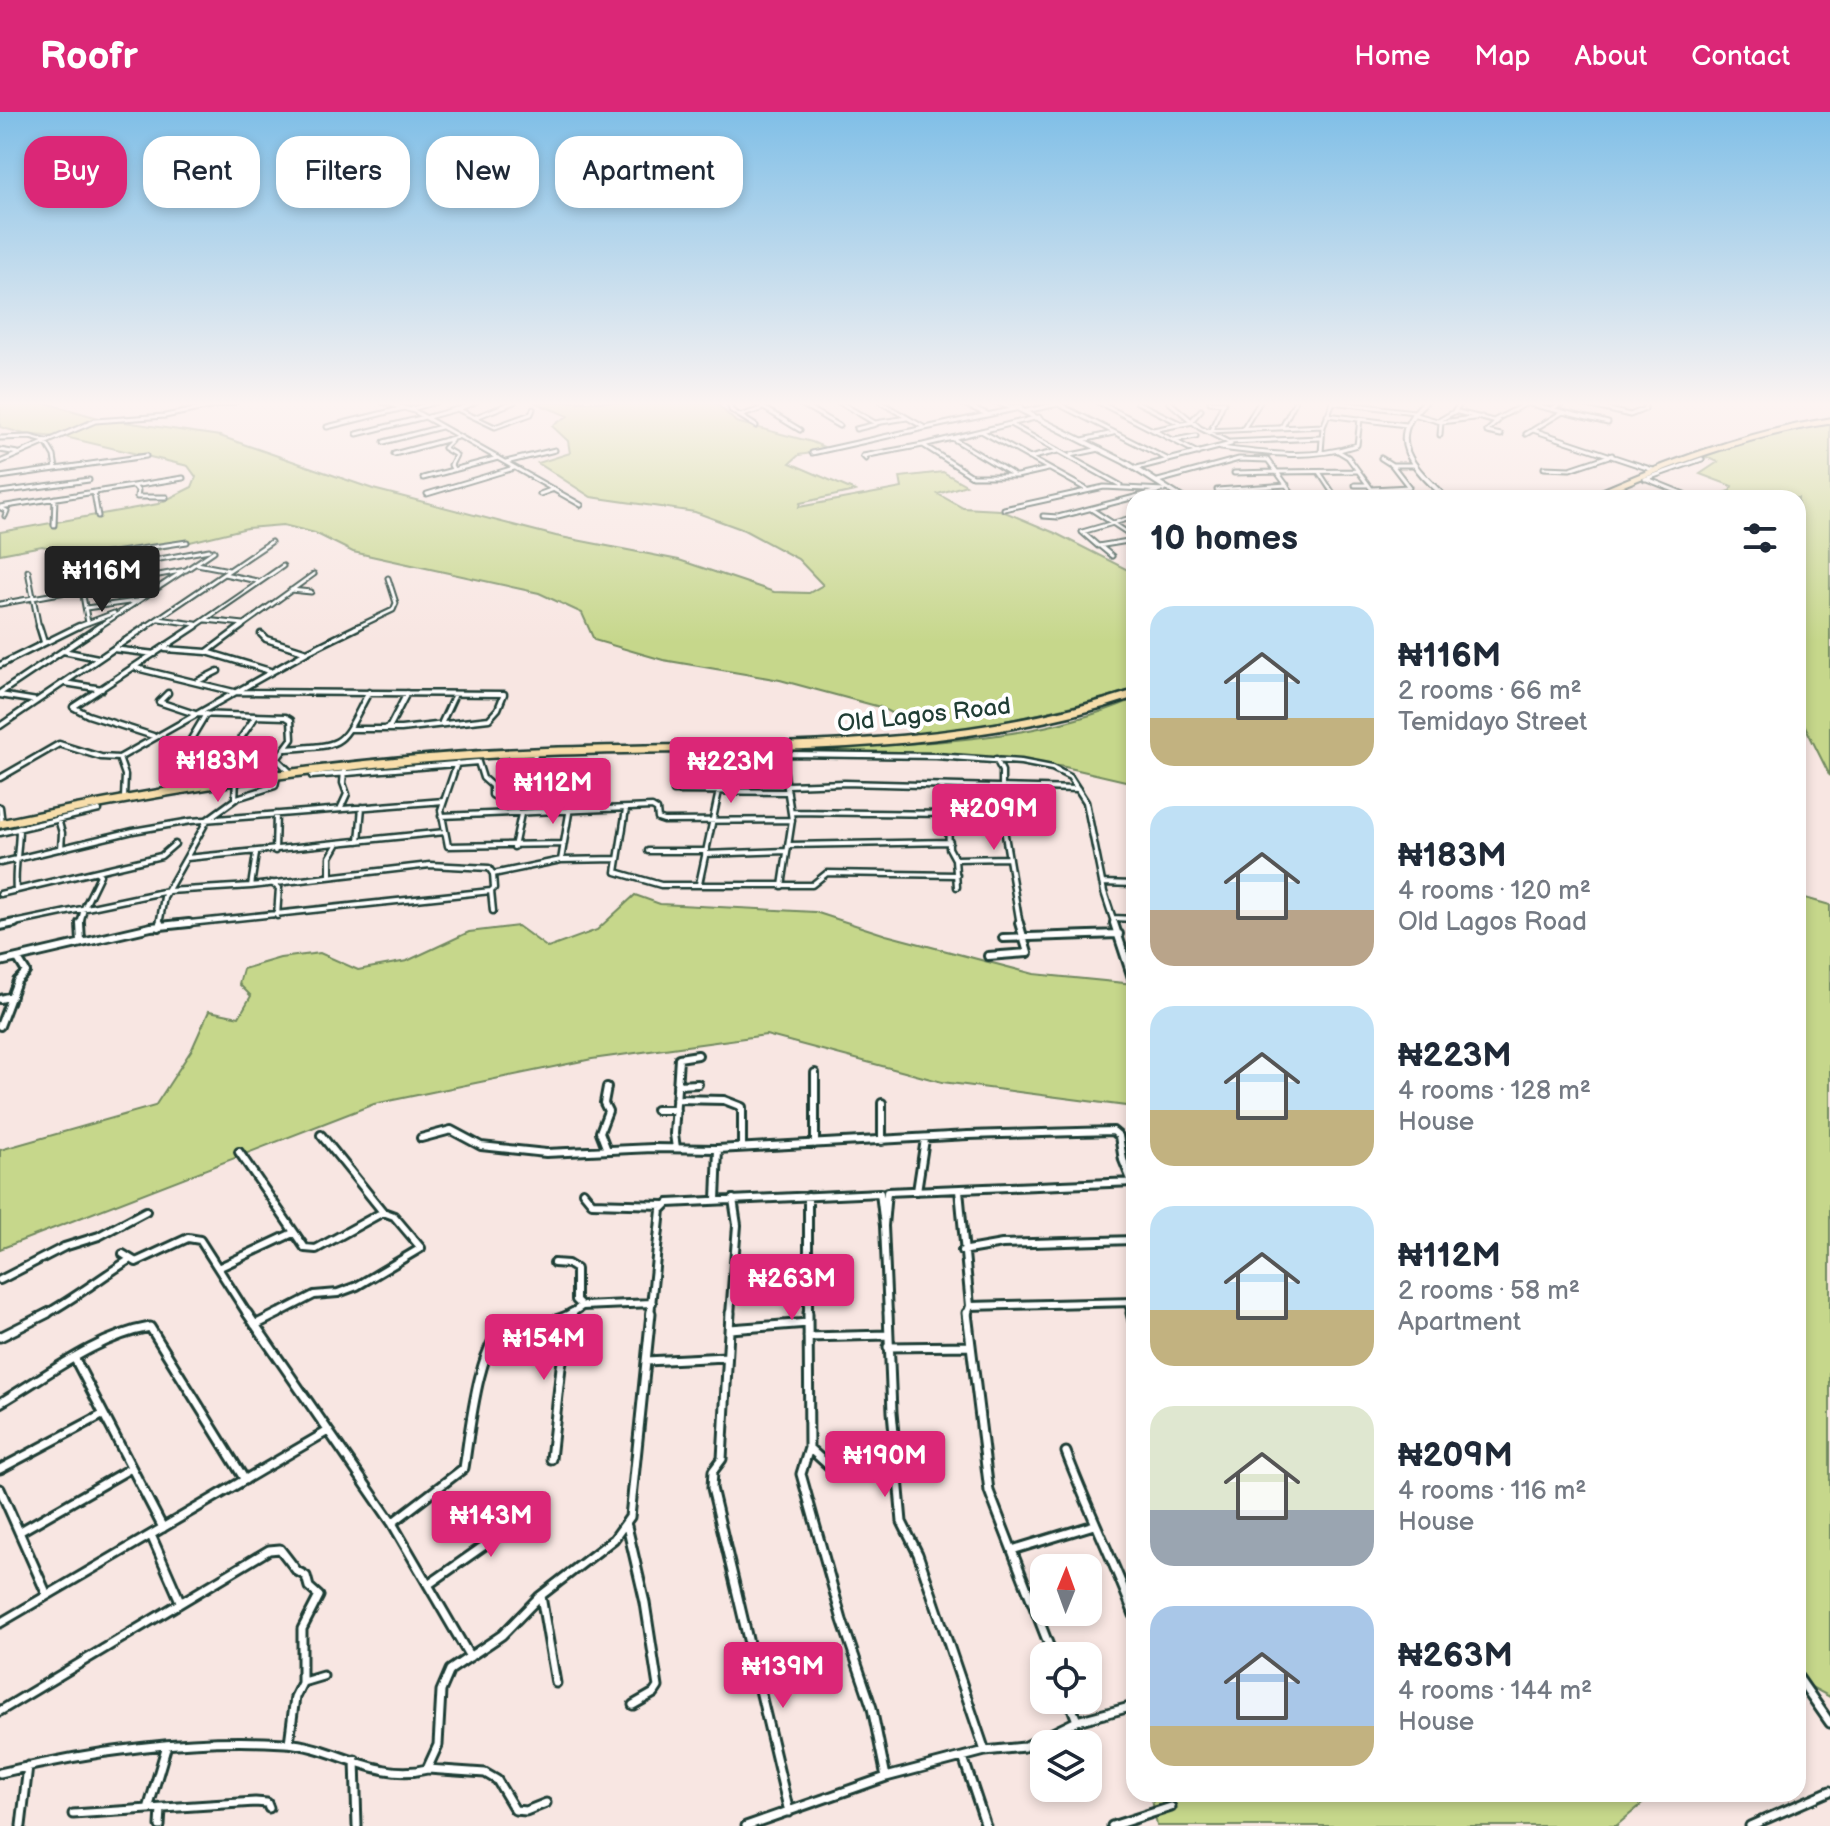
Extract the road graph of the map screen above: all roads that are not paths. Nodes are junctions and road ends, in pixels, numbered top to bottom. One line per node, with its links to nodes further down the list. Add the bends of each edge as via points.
1 (77, 482): 27 (street)
2 (158, 482): 15 (street)
3 (474, 482): 12 (street)
4 (541, 482): 19 (street)
5 (1073, 482): 20 (street)
6 (1114, 482): 16 (street)
7 (1159, 482): 21 (street)
8 (1285, 482): 13 (street)
9 (1366, 482): 18 (street)
10 (1405, 482): 18 (street, via 1409,487)
11 (1655, 482): 26 (street)
12 (471, 483): 29 (street)
13 (1287, 485): 23 (street); 24 (street)
14 (1355, 485): 18 (street)
15 (133, 486): 28 (street); 31 (street, via 141,499)
16 (1121, 486): 20 (street); 21 (street)
17 (563, 487): 19 (street)
18 (1370, 487): 25 (street)
19 (554, 489): 30 (street); 34 (street)
20 (1087, 489): 37 (street)
21 (1167, 489): 22 (street)
22 (1163, 490)
23 (1217, 490)
24 (1290, 490)
25 (1372, 490)
26 (1678, 490)
27 (0, 492)
28 (93, 492): 32 (street); 39 (street)
29 (427, 494)
30 (540, 494)
31 (166, 497)
32 (55, 498): 35 (street); 43 (street)
33 (1126, 499): 36 (street)
34 (581, 505)
35 (0, 507): 38 (street, via 7,511)
36 (1091, 508): 40 (street); 42 (street)
37 (1004, 509)
38 (5, 516)
39 (98, 516)
40 (1043, 516)
41 (1126, 519): 42 (street)
42 (1111, 523): 44 (street); 48 (street, via 1082,532)
43 (54, 525)
44 (1126, 533)
45 (1126, 540): 48 (street)
46 (187, 542): 55 (street, via 74,557)
47 (271, 542): 53 (street)
48 (1100, 546): 49 (street)
49 (1112, 556)
50 (197, 564): 52 (street); 53 (street); 55 (street, via 211,550)
51 (283, 566): 59 (street)
52 (186, 570): 60 (street); 64 (street)
53 (230, 570): 56 (street)
54 (28, 571): 63 (street)
55 (78, 574): 60 (street)
56 (223, 574): 59 (street); 68 (street)
57 (314, 574): 61 (street)
58 (388, 578): 80 (street, via 396,603 393,610)
59 (258, 581): 69 (street)
60 (82, 589): 63 (street); 66 (street)
61 (290, 590): 62 (street); 72 (street)
62 (311, 592)
63 (34, 597): 65 (street); 74 (street)
64 (137, 601): 66 (street); 67 (street)
65 (0, 604)
66 (86, 608): 70 (street)
67 (118, 612): 70 (street); 77 (street)
68 (158, 619): 71 (street); 76 (street)
69 (205, 620): 71 (street); 72 (street)
70 (87, 623): 74 (street)
71 (197, 624): 75 (street)
72 (245, 624): 79 (street)
73 (261, 634): 80 (street)
74 (44, 642): 82 (street)
75 (168, 647): 78 (street); 79 (street)
76 (112, 649): 78 (street); 81 (street)
77 (63, 651): 81 (street); 93 (street)
78 (158, 652): 83 (street)
79 (207, 652): 85 (street)
80 (307, 652): 85 (street)
81 (99, 658): 87 (street)
82 (0, 665)
83 (136, 668): 86 (street); 88 (street)
84 (218, 671): 86 (street)
85 (270, 671): 89 (street)
86 (197, 682): 89 (street)
87 (64, 683): 88 (street); 96 (street)
88 (103, 689): 104 (street, via 73,708)
89 (234, 692): 90 (street); 97 (street)
90 (369, 692): 92 (street); 102 (street)
91 (168, 693): 97 (street, via 159,702)
92 (407, 693): 94 (street); 103 (street)
93 (0, 694): 96 (street)
94 (455, 694): 100 (street); 100 (street, via 504,694 489,719)
95 (1126, 696): 106 (main road, Old Lagos Road, via 1040,720 944,736)
96 (37, 701): 101 (street)
97 (195, 714): 98 (street); 104 (street)
98 (206, 714): 99 (street); 109 (street)
99 (257, 715): 105 (street, via 291,720 292,739); 107 (street)
100 (441, 723): 103 (street)
101 (0, 726)
102 (349, 729): 103 (street); 105 (street, via 332,746)
103 (384, 729)
104 (153, 737): 112 (street)
105 (284, 749): 115 (street, via 277,759)
106 (725, 750): 108 (main road, Old Lagos Road); 110 (street, via 761,759); 126 (street)
107 (231, 752)
108 (535, 752): 111 (main road, Old Lagos Road); 136 (street, via 532,788 571,788)
109 (182, 754)
110 (782, 755): 113 (street); 122 (street)
111 (458, 756): 114 (street); 115 (main road, Old Lagos Road)
112 (119, 758): 119 (street, via 59,744); 127 (street)
113 (996, 759): 123 (street); 124 (street, via 1056,768)
114 (457, 765): 116 (street); 129 (street, via 481,764 492,795); 130 (street)
115 (289, 771): 117 (main road, Old Lagos Road)
116 (344, 771): 118 (street); 133 (street, via 347,794)
117 (278, 773): 120 (main road, Old Lagos Road); 128 (street, via 275,786)
118 (312, 776)
119 (0, 778)
120 (236, 779): 127 (main road, Old Lagos Road); 128 (street)
121 (939, 787): 122 (street, via 844,783); 123 (street); 140 (street, via 947,793)
122 (788, 788): 126 (street); 137 (street)
123 (1003, 788): 124 (street); 164 (street)
124 (1079, 789): 175 (street, via 1091,820)
125 (674, 791): 126 (street)
126 (720, 791): 145 (street)
127 (124, 798): 146 (main road, Old Lagos Road)
128 (235, 799): 143 (street)
129 (501, 800)
130 (444, 801): 132 (street); 141 (street)
131 (0, 807): 146 (street)
132 (362, 807): 133 (street); 150 (street)
133 (341, 808): 138 (street)
134 (626, 809): 136 (street); 145 (street, via 655,808 660,820); 165 (street)
135 (99, 810): 142 (street)
136 (570, 812): 139 (street); 154 (street)
137 (792, 812): 140 (street); 144 (street)
138 (276, 814): 143 (street); 158 (street)
139 (521, 814): 141 (street); 156 (street)
140 (948, 814): 151 (street)
141 (441, 816): 148 (street)
142 (58, 819): 147 (street); 157 (street)
143 (208, 819): 157 (street); 163 (street)
144 (792, 820): 145 (street); 155 (street)
145 (711, 821): 161 (street)
146 (1, 824)
147 (19, 828): 149 (street); 167 (street)
148 (445, 832): 150 (street); 156 (street, via 447,845 453,848)
149 (0, 833)
150 (359, 841): 152 (street)
151 (950, 842): 155 (street); 166 (street)
152 (342, 843): 158 (street); 172 (street, via 333,848)
153 (175, 844): 170 (street, via 161,856)
154 (564, 844): 156 (street); 168 (street)
155 (790, 845): 160 (street)
156 (514, 847)
157 (61, 849): 167 (street)
158 (275, 851): 162 (street)
159 (648, 851): 161 (street)
160 (786, 851): 161 (street); 179 (street)
161 (705, 852): 176 (street)
162 (256, 854): 163 (street); 178 (street)
163 (187, 858): 182 (street)
164 (1009, 858): 166 (street); 193 (street)
165 (618, 859): 168 (street); 176 (street, via 618,874 655,884)
166 (955, 859): 173 (street)
167 (14, 860): 169 (street); 181 (street)
168 (561, 860): 171 (street)
169 (0, 863)
170 (96, 872): 181 (street); 185 (street, via 100,875)
171 (493, 874): 172 (street, via 489,868 471,865 430,865); 183 (street)
172 (330, 875): 174 (street)
173 (957, 875): 179 (street, via 827,873 815,884); 180 (street)
174 (272, 883): 178 (street); 187 (street, via 279,888)
175 (1102, 883): 177 (street); 188 (street)
176 (699, 884): 179 (street)
177 (1126, 884)
178 (251, 886): 182 (street)
179 (782, 886)
180 (957, 887)
181 (16, 890): 184 (street)
182 (168, 891): 185 (street); 191 (street)
183 (491, 891): 186 (street); 187 (street)
184 (0, 894)
185 (84, 909): 190 (street); 195 (street, via 78,917)
186 (493, 911)
187 (277, 916): 191 (street)
188 (1113, 918): 189 (street); 192 (street)
189 (1126, 919)
190 (0, 926)
191 (159, 927): 195 (street)
192 (1119, 934): 193 (street); 196 (street)
193 (1024, 936): 194 (street); 197 (street, via 1026,955)
194 (1003, 938)
195 (81, 943): 198 (street)
196 (1126, 948)
197 (988, 956)
198 (18, 959): 199 (street); 200 (street, via 26,972)
199 (0, 962)
200 (12, 996): 201 (street); 202 (street)
201 (0, 999)
202 (0, 1026)
203 (698, 1055): 206 (street, via 679,1058)
204 (815, 1073): 216 (street)
205 (698, 1084): 206 (street)
206 (677, 1085): 208 (street)
207 (607, 1087): 220 (street, via 608,1111 600,1132)
208 (676, 1099): 211 (street); 217 (street, via 724,1100 742,1107)
209 (882, 1103): 215 (street)
210 (656, 1110): 211 (street)
211 (676, 1110): 218 (street)
212 (321, 1135): 232 (street)
213 (421, 1138): 220 (street, via 451,1130 499,1150)
214 (926, 1138): 215 (street); 222 (street, via 1113,1131); 225 (street)
215 (882, 1141): 216 (street)
216 (815, 1144): 217 (street)
217 (742, 1146): 219 (street)
218 (676, 1148): 219 (street); 220 (street)
219 (718, 1149): 229 (street)
220 (607, 1151)
221 (239, 1152): 234 (street)
222 (1126, 1167)
223 (1126, 1182): 224 (street)
224 (959, 1190): 225 (street); 236 (street)
225 (917, 1191): 233 (street, via 887,1192)
226 (583, 1192): 230 (street, via 592,1203)
227 (808, 1196): 228 (street); 233 (street, via 880,1193); 245 (street)
228 (733, 1199): 229 (street); 247 (street, via 737,1225)
229 (716, 1200): 230 (street)
230 (664, 1205): 241 (street)
231 (146, 1211): 239 (street)
232 (383, 1212): 234 (street, via 310,1251); 246 (street, via 394,1216 421,1248 357,1286 314,1295)
233 (884, 1226): 248 (street)
234 (293, 1233): 238 (street)
235 (1126, 1240): 236 (street, via 1002,1244)
236 (962, 1251): 243 (street)
237 (554, 1263): 242 (street, via 576,1269 576,1300)
238 (220, 1267): 246 (street); 249 (street, via 198,1238 136,1262 126,1257 71,1301)
239 (0, 1280)
240 (1126, 1302): 243 (street)
241 (652, 1303): 242 (street); 255 (street)
242 (582, 1306): 244 (street)
243 (970, 1306): 251 (street)
244 (572, 1312): 261 (street); 268 (street, via 560,1321 500,1330 478,1382 464,1468)
245 (808, 1323): 247 (street); 250 (street)
246 (255, 1325): 258 (street)
247 (730, 1329): 253 (street)
248 (888, 1335): 250 (street); 252 (street)
249 (0, 1337)
250 (808, 1337): 259 (street)
251 (971, 1346): 252 (street); 274 (street, via 984,1469)
252 (888, 1347): 295 (street, via 902,1522 918,1554)
253 (726, 1357): 255 (street); 308 (street, via 722,1459 713,1471 712,1488)
254 (76, 1361): 256 (street); 257 (street); 265 (street, via 141,1327 154,1329)
255 (646, 1361): 269 (street)
256 (0, 1403)
257 (102, 1414): 262 (street); 263 (street)
258 (328, 1431): 265 (street); 268 (street)
259 (809, 1448): 264 (street); 301 (street, via 801,1474 872,1708)
260 (1066, 1452): 270 (street)
261 (551, 1459)
262 (131, 1468): 271 (street); 272 (street)
263 (0, 1469)
264 (840, 1476)
265 (245, 1480): 271 (street)
266 (0, 1489): 272 (street)
267 (541, 1514): 275 (street, via 495,1538)
268 (392, 1523): 275 (street)
269 (626, 1525): 278 (street); 287 (street, via 658,1687)
270 (1094, 1525): 274 (street); 276 (street)
271 (163, 1528): 273 (street)
272 (19, 1532): 277 (street)
273 (151, 1535): 277 (street); 279 (street)
274 (1012, 1550): 281 (street)
275 (428, 1585): 282 (street)
276 (1126, 1593)
277 (47, 1595): 280 (street)
278 (541, 1595): 282 (street, via 500,1638); 285 (street)
279 (180, 1601): 284 (street, via 269,1550 280,1549 319,1596 302,1629); 289 (street)
280 (0, 1623)
281 (1048, 1642)
282 (470, 1657): 299 (street, via 449,1670 445,1679 436,1755)
283 (323, 1676): 284 (street)
284 (302, 1683): 293 (street)
285 (556, 1683)
286 (1806, 1688): 292 (street)
287 (633, 1705)
288 (1126, 1708): 291 (street)
289 (0, 1711)
290 (1074, 1714): 291 (street)
291 (1077, 1721): 295 (street, via 1024,1747)
292 (1830, 1723)
293 (289, 1743): 294 (street); 297 (street)
294 (167, 1745): 298 (street); 307 (street)
295 (985, 1751): 296 (street)
296 (963, 1757): 301 (street); 315 (street)
297 (355, 1760): 299 (street, via 393,1771); 313 (street)
298 (28, 1766): 300 (street); 311 (street)
299 (427, 1769): 303 (street, via 485,1773 497,1780 515,1810)
300 (0, 1773)
301 (886, 1777): 308 (street)
302 (1830, 1791): 310 (street)
303 (546, 1803)
304 (1171, 1807): 316 (street)
305 (269, 1808): 306 (street, via 255,1802)
306 (161, 1809): 307 (street); 312 (street)
307 (148, 1810): 309 (street)
308 (789, 1812): 314 (street)
309 (73, 1814)
310 (1757, 1825)
311 (21, 1826)
312 (160, 1826)
313 (357, 1826)
314 (746, 1826)
315 (986, 1826)
316 (1112, 1826)

